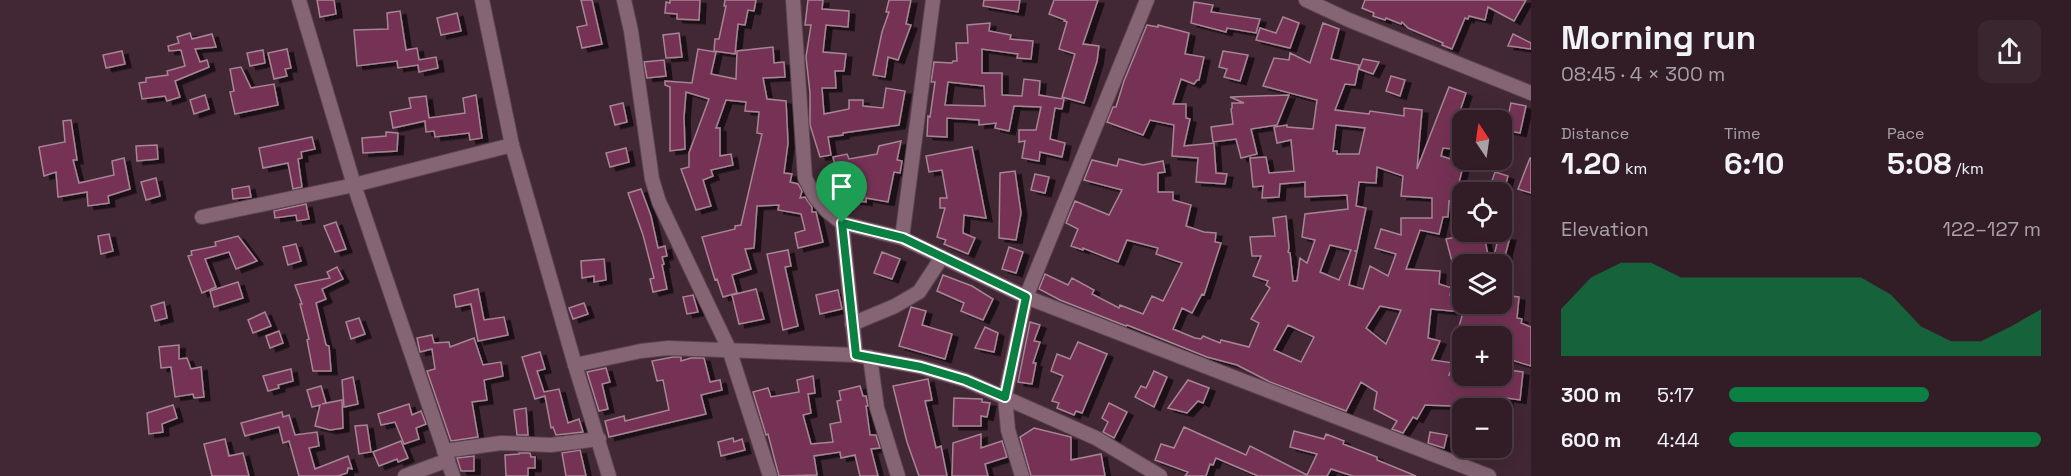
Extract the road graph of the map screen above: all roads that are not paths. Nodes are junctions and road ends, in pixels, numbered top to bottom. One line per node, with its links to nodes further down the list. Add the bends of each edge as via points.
1 (299, 0): 10 (street)
2 (482, 0): 9 (street)
3 (624, 0): 17 (street, via 652,179)
4 (793, 0): 12 (street, via 805,178 815,197)
5 (933, 0): 13 (street)
6 (1147, 0): 15 (street)
7 (1306, 0): 8 (street)
8 (1531, 93)
9 (512, 145): 10 (street); 20 (street)
10 (354, 185): 11 (street); 23 (street)
11 (202, 217)
12 (842, 223): 13 (street); 16 (street)
13 (903, 238): 14 (street)
14 (942, 257): 15 (street); 16 (street, via 919,292)
15 (1026, 297): 21 (street); 31 (street)
16 (852, 324): 18 (street)
17 (729, 349): 18 (street); 20 (street, via 668,348); 27 (street)
18 (856, 355): 19 (street)
19 (870, 357): 21 (street, via 965,380); 28 (street, via 877,408)
20 (575, 365): 22 (street)
21 (1005, 397): 29 (street, via 1008,430); 30 (street, via 1096,438)
22 (599, 439): 23 (street, via 551,445 501,442); 26 (street)
23 (446, 456): 24 (street); 25 (street)
24 (405, 476)
25 (453, 476)
26 (609, 476)
27 (770, 476)
28 (898, 476)
29 (1022, 476)
30 (1160, 476)
31 (1489, 476)

